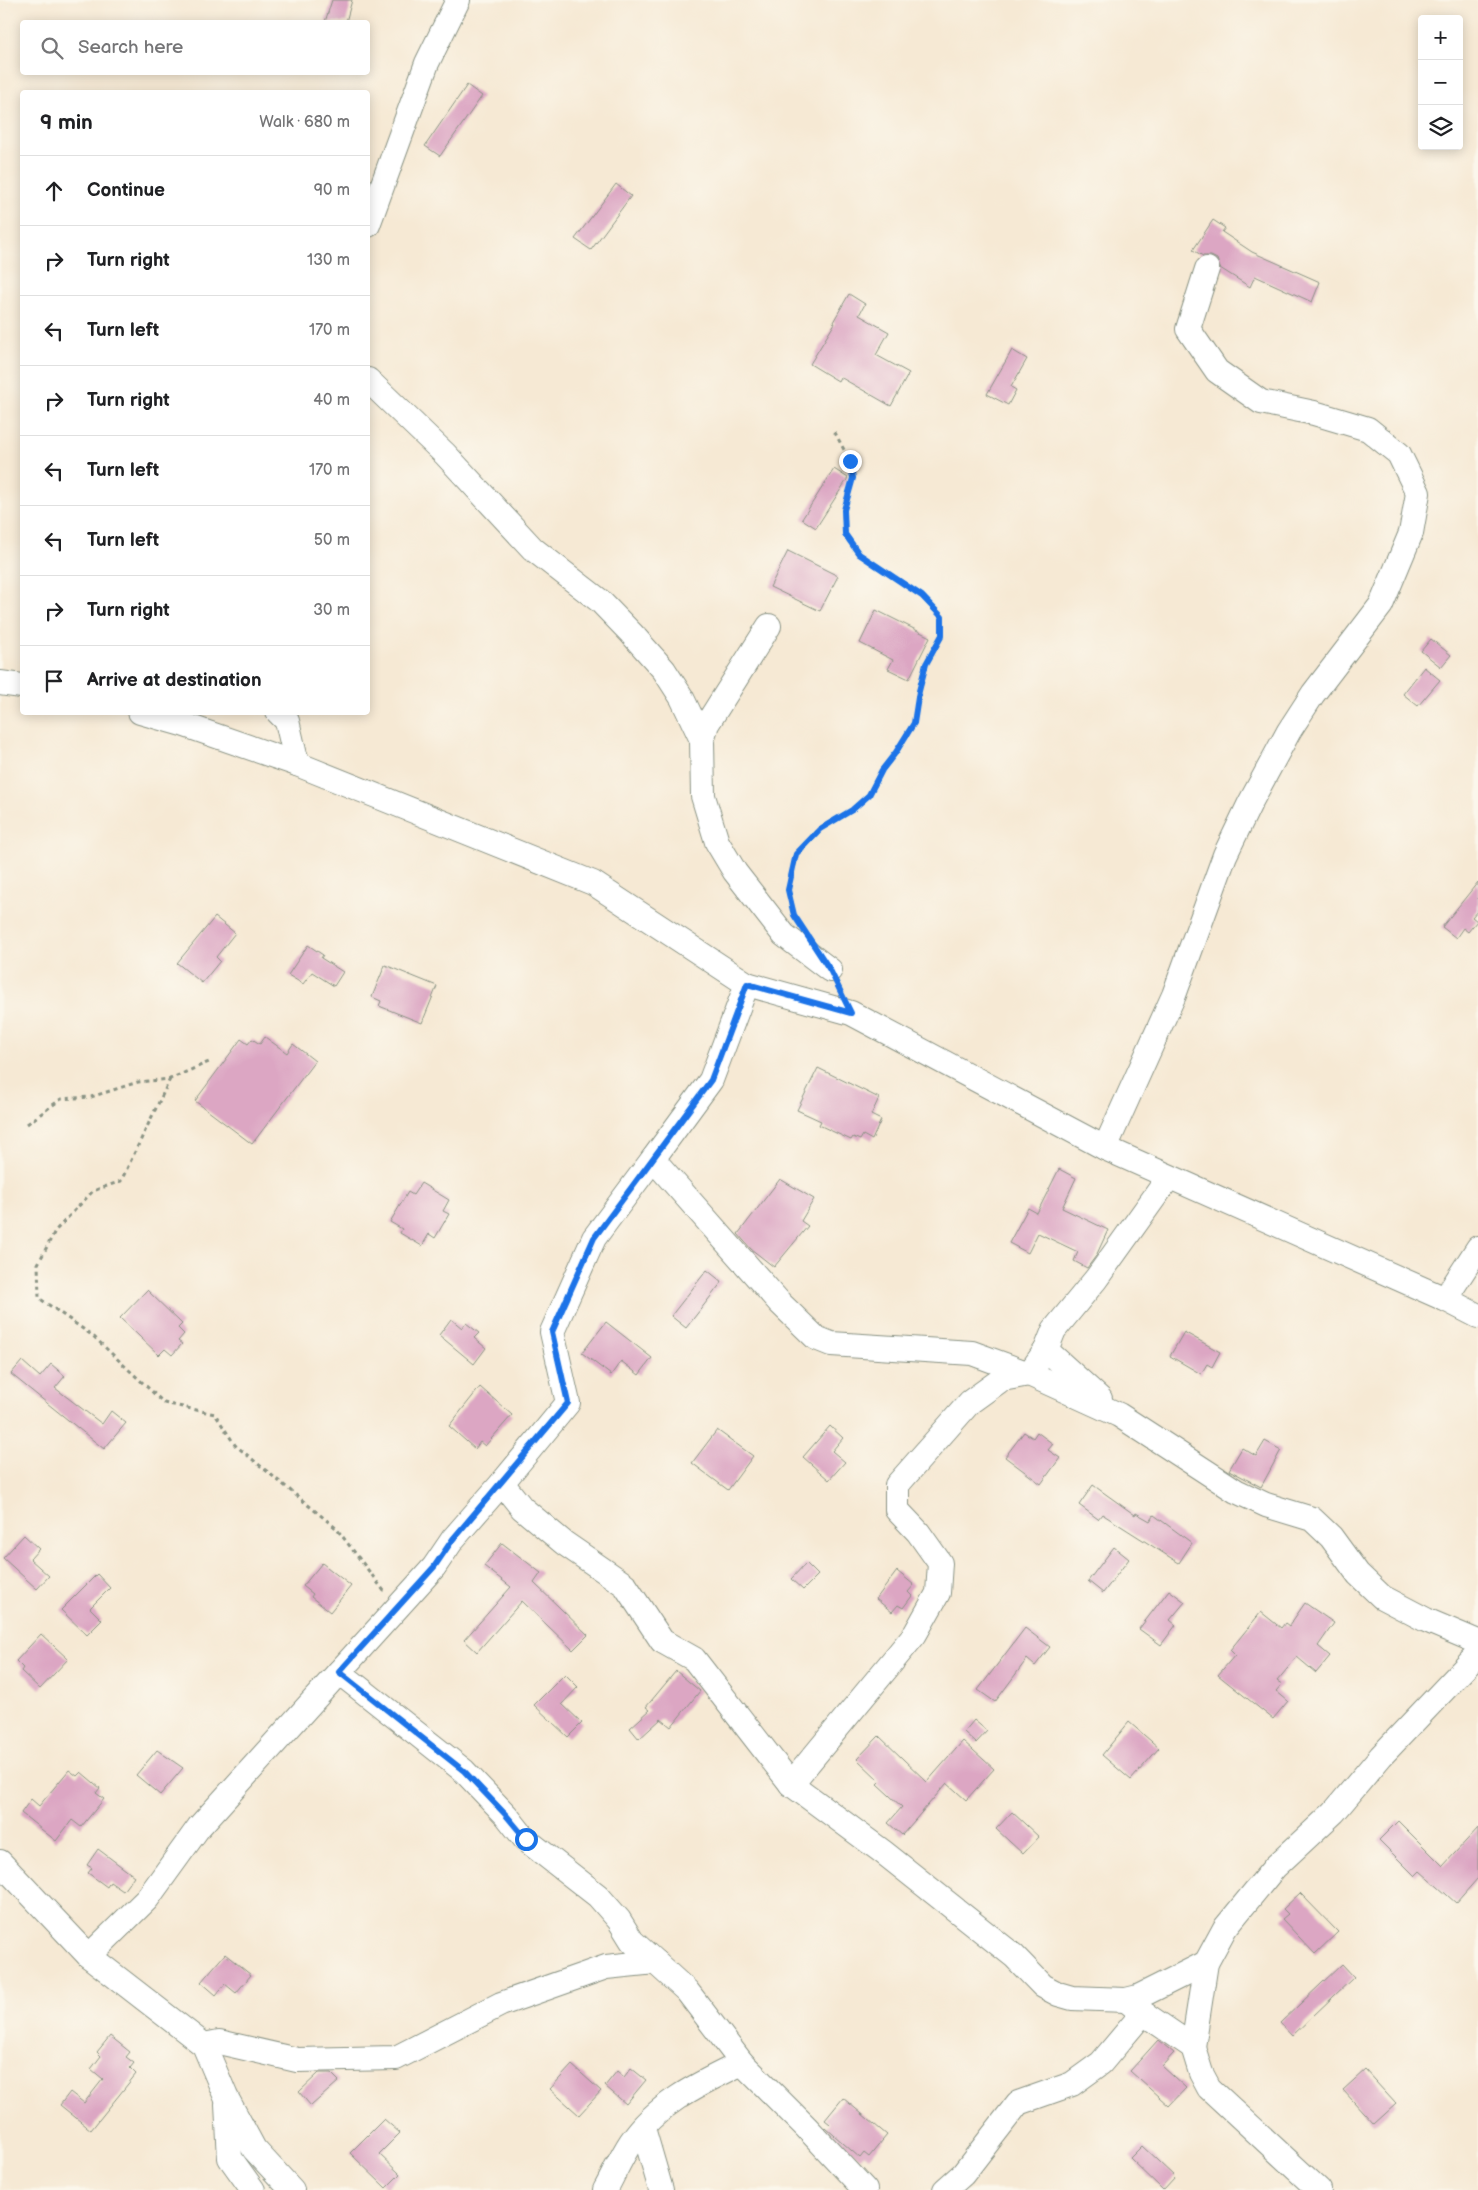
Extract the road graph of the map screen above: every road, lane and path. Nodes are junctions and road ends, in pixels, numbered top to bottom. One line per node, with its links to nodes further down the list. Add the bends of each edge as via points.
1 (458, 0): 2 (street, via 427,63)
2 (370, 220)
3 (1207, 269): 19 (street, via 1188,329 1217,371 1262,402 1368,429 1399,454 1418,493 1411,533 1381,605 1289,731 1224,855 1174,995)
4 (370, 382): 11 (street, via 445,454 533,549 600,601 625,626 664,670)
5 (833, 429): 13 (path, via 850,461 853,478 844,510 845,534 859,554 922,596 942,617 942,635 926,664 914,723 869,795 852,810 820,829 796,854 788,890)
6 (769, 626): 11 (street, via 721,700)
7 (0, 683): 8 (street)
8 (20, 686)
9 (150, 715): 12 (street)
10 (281, 715): 12 (street, via 287,721)
11 (702, 740): 14 (street, via 703,796 717,842 735,872 784,935)
12 (297, 764): 15 (street, via 593,883)
13 (794, 915)
14 (830, 970)
15 (747, 984): 19 (street, via 851,1013); 20 (street, via 711,1080)
16 (211, 1062): 17 (path)
17 (170, 1079): 18 (path, via 138,1082 92,1097 61,1099); 29 (path, via 121,1181 93,1191 55,1231 38,1264 39,1298 93,1336 164,1403 215,1414 235,1445 336,1528)
18 (27, 1124)
19 (1105, 1148): 21 (street)
20 (653, 1159): 26 (street, via 780,1303 816,1338 831,1344 972,1353); 28 (street, via 594,1238 552,1332 568,1403)
21 (1169, 1177): 23 (street); 25 (street, via 1096,1279 1054,1330)
22 (1478, 1248): 23 (street)
23 (1445, 1299): 24 (street)
24 (1478, 1316)
25 (1046, 1350): 26 (street); 27 (street)
26 (1028, 1374): 27 (street); 33 (street, via 1002,1379 970,1402 897,1485 898,1510 940,1564 938,1593 915,1634)
27 (1118, 1415): 30 (street, via 1236,1491 1266,1505 1312,1519 1382,1597)
28 (502, 1484): 29 (street); 33 (street, via 529,1514 564,1543 625,1585 662,1641 694,1659)
29 (396, 1608): 32 (street)
30 (1478, 1642)
31 (1478, 1654): 37 (street, via 1381,1756 1334,1812 1275,1867 1225,1928)
32 (339, 1672): 35 (street, via 199,1827 147,1899); 36 (street, via 464,1771 526,1839 598,1896 632,1941)
33 (791, 1784): 38 (street, via 1014,1956 1044,1986 1072,1998)
34 (0, 1862): 35 (street)
35 (89, 1956): 39 (street)
36 (655, 1962): 39 (street, via 606,1967 501,2004 396,2058 297,2060 219,2042); 41 (street, via 686,1991)
37 (1206, 1963): 38 (street, via 1138,1997); 40 (street)
38 (1134, 2006): 40 (street); 49 (street, via 1101,2063 1072,2084 1018,2103 963,2174)
39 (204, 2045): 42 (street)
40 (1192, 2047): 50 (street, via 1209,2088)
41 (742, 2063): 43 (street, via 700,2083 663,2106); 48 (street)
42 (226, 2097): 44 (street, via 230,2158); 45 (street, via 254,2149)
43 (644, 2128): 46 (street, via 631,2142); 47 (street)
44 (253, 2190)
45 (292, 2190)
46 (605, 2190)
47 (660, 2190)
48 (865, 2190)
49 (945, 2190)
50 (1319, 2190)

